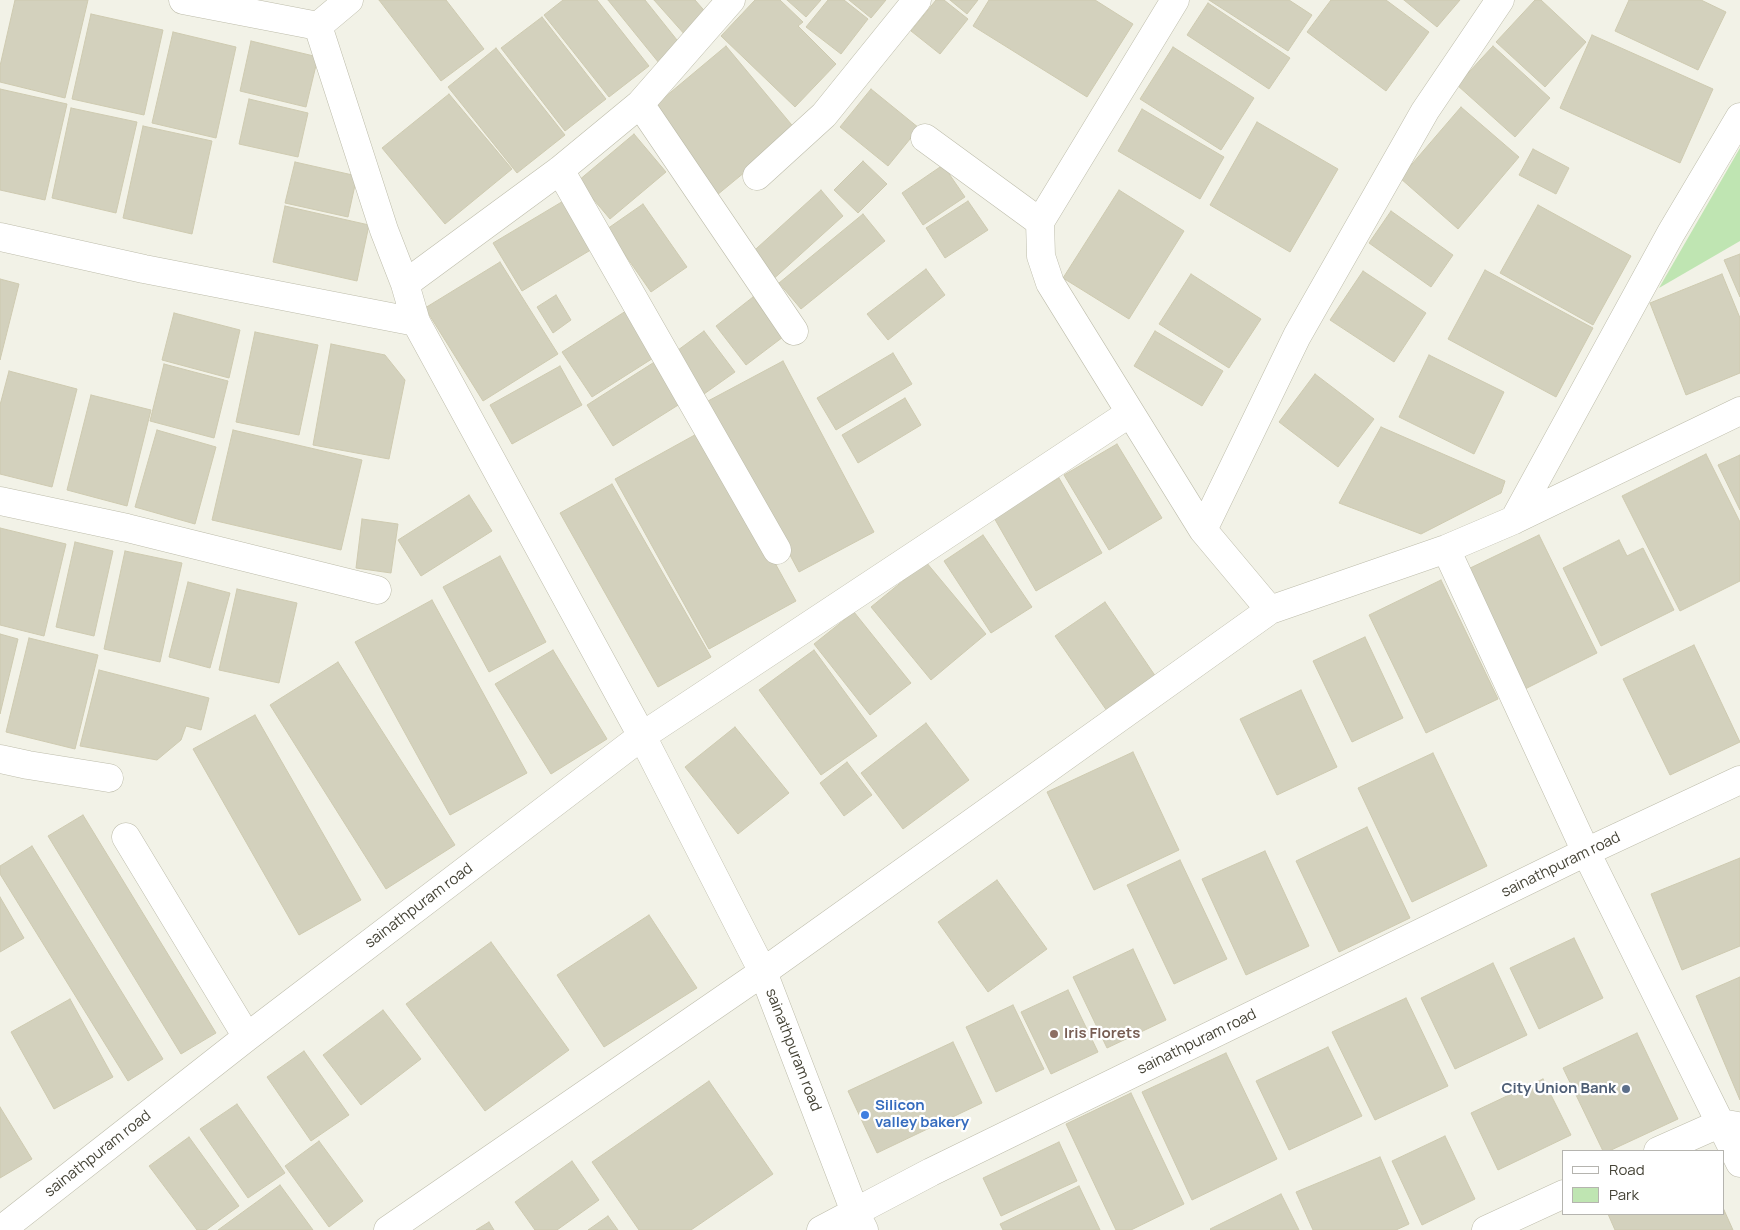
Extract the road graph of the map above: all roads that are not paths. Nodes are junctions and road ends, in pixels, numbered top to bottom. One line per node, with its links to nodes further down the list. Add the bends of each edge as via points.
1 (183, 0): 7 (street)
2 (349, 0): 7 (street)
3 (731, 0): 8 (street)
4 (917, 0): 12 (street, via 824,115)
5 (1500, 0): 22 (street, via 1425,110 1311,311)
6 (1166, 3): 13 (street)
7 (318, 26): 15 (street, via 384,230)
8 (640, 104): 11 (street); 17 (street)
9 (1740, 116): 21 (street)
10 (924, 138): 13 (street)
11 (560, 170): 15 (street); 24 (street)
12 (757, 176)
13 (1040, 222): 19 (street, via 1041,256 1050,283)
14 (0, 238): 16 (street, via 144,270)
15 (405, 284): 16 (street)
16 (416, 322): 27 (street)
17 (794, 331)
18 (1740, 411): 21 (street)
19 (1130, 412): 22 (street); 27 (street)
20 (0, 501): 25 (street, via 127,528)
21 (1514, 520): 23 (street)
22 (1203, 530): 26 (street)
23 (1446, 549): 26 (street); 32 (street)
24 (778, 550)
25 (376, 590)
26 (1270, 610): 33 (street)
27 (642, 736): 33 (street, sainathpuram road); 34 (street, sainathpuram road)
28 (0, 759): 29 (street)
29 (109, 778)
30 (1740, 780): 32 (street, sainathpuram road)
31 (126, 837): 34 (street)
32 (1586, 852): 35 (street); 39 (street, sainathpuram road, via 940,1168)
33 (763, 972): 39 (street, sainathpuram road); 41 (street)
34 (247, 1037): 40 (street, sainathpuram road)
35 (1730, 1125): 36 (street); 37 (street)
36 (1661, 1150)
37 (1740, 1163)
38 (1562, 1195): 43 (street)
39 (860, 1221): 42 (street)
40 (1, 1230)
41 (388, 1230)
42 (821, 1230)
43 (1486, 1230)

